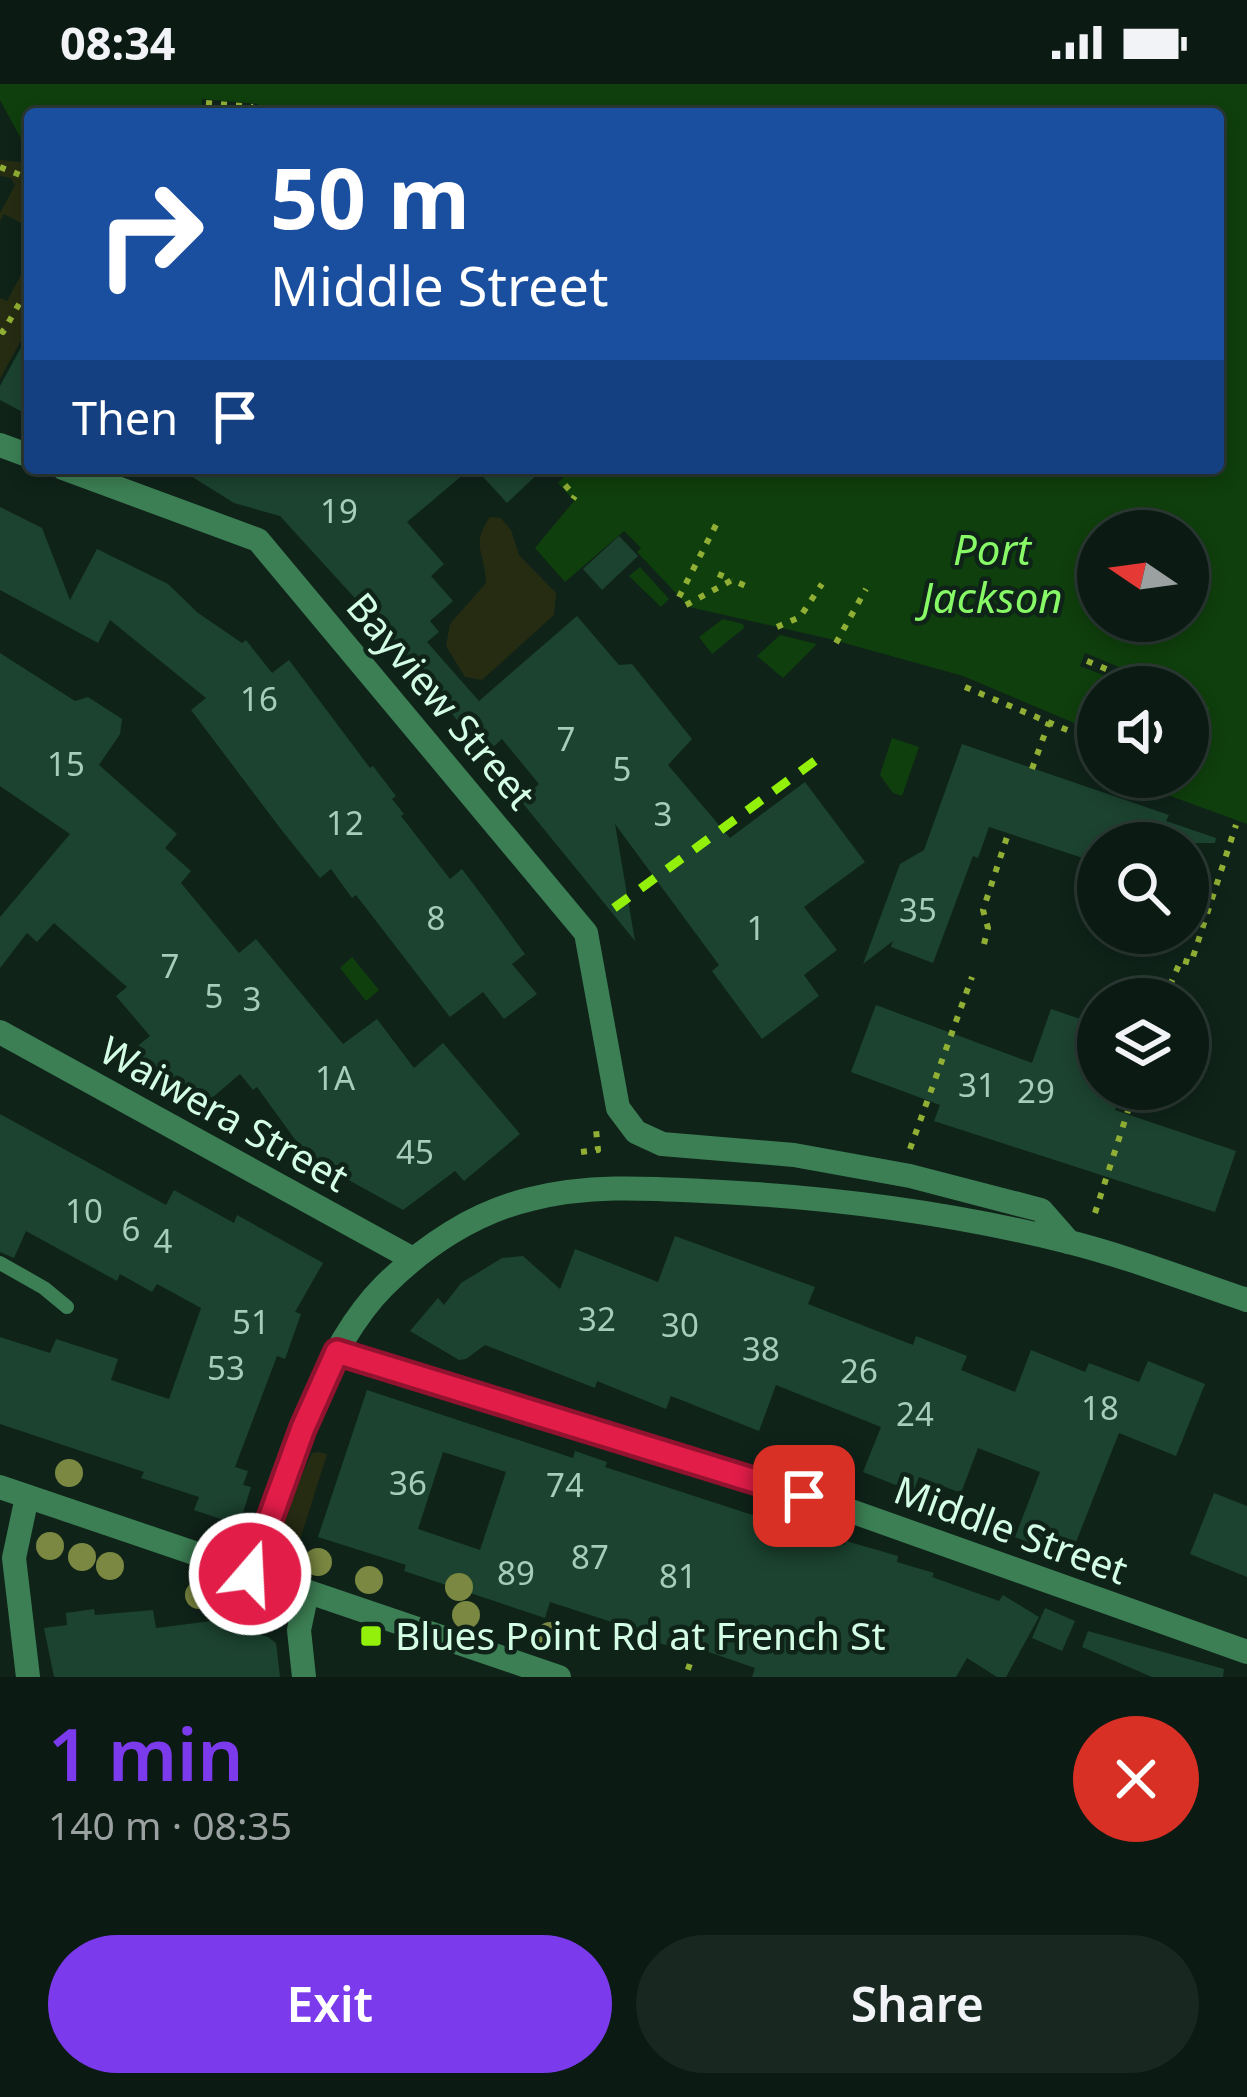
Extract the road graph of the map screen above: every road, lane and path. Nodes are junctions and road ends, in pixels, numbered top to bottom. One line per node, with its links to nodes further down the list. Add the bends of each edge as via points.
1 (206, 103): 2 (path)
2 (240, 108)
3 (24, 296): 5 (path)
4 (0, 316): 5 (path)
5 (10, 321): 6 (path)
6 (0, 330)
7 (79, 474): 37 (street, Bayview Street, via 258,540 586,933 618,1108 636,1132 662,1144 853,1163 1041,1210)
8 (565, 485): 9 (path)
9 (573, 499)
10 (718, 521): 16 (path)
11 (718, 574): 12 (path)
12 (730, 580): 14 (path); 17 (path)
13 (822, 584): 18 (path, via 800,617)
14 (748, 587)
15 (866, 589): 19 (path)
16 (679, 597)
17 (686, 605)
18 (777, 627)
19 (836, 643)
20 (1087, 661): 21 (path)
21 (1099, 666)
22 (965, 687): 23 (path)
23 (1049, 722): 24 (path); 25 (path)
24 (1077, 734)
25 (1032, 769)
26 (1236, 825): 30 (path, via 1191,963 1181,960)
27 (1008, 834): 28 (path, via 982,910)
28 (983, 944)
29 (972, 977): 35 (path)
30 (1172, 978)
31 (0, 1032): 38 (street, Waiwera Street)
32 (1128, 1110): 36 (path)
33 (597, 1142): 34 (path, via 598,1150)
34 (581, 1152)
35 (909, 1153)
36 (1095, 1214)
37 (1069, 1242): 38 (street, via 844,1199 605,1188 491,1212); 40 (street)
38 (413, 1259): 42 (street, via 380,1289)
39 (0, 1263): 41 (lane)
40 (1247, 1300)
41 (67, 1307)
42 (337, 1352): 45 (street); 47 (street, Middle Street, via 848,1510)
43 (0, 1487): 44 (street)
44 (27, 1496): 45 (street); 48 (street, via 14,1558)
45 (250, 1574): 46 (street)
46 (307, 1592): 49 (street, via 298,1630); 50 (street)
47 (1247, 1652)
48 (28, 1677)
49 (304, 1677)
50 (559, 1677)

